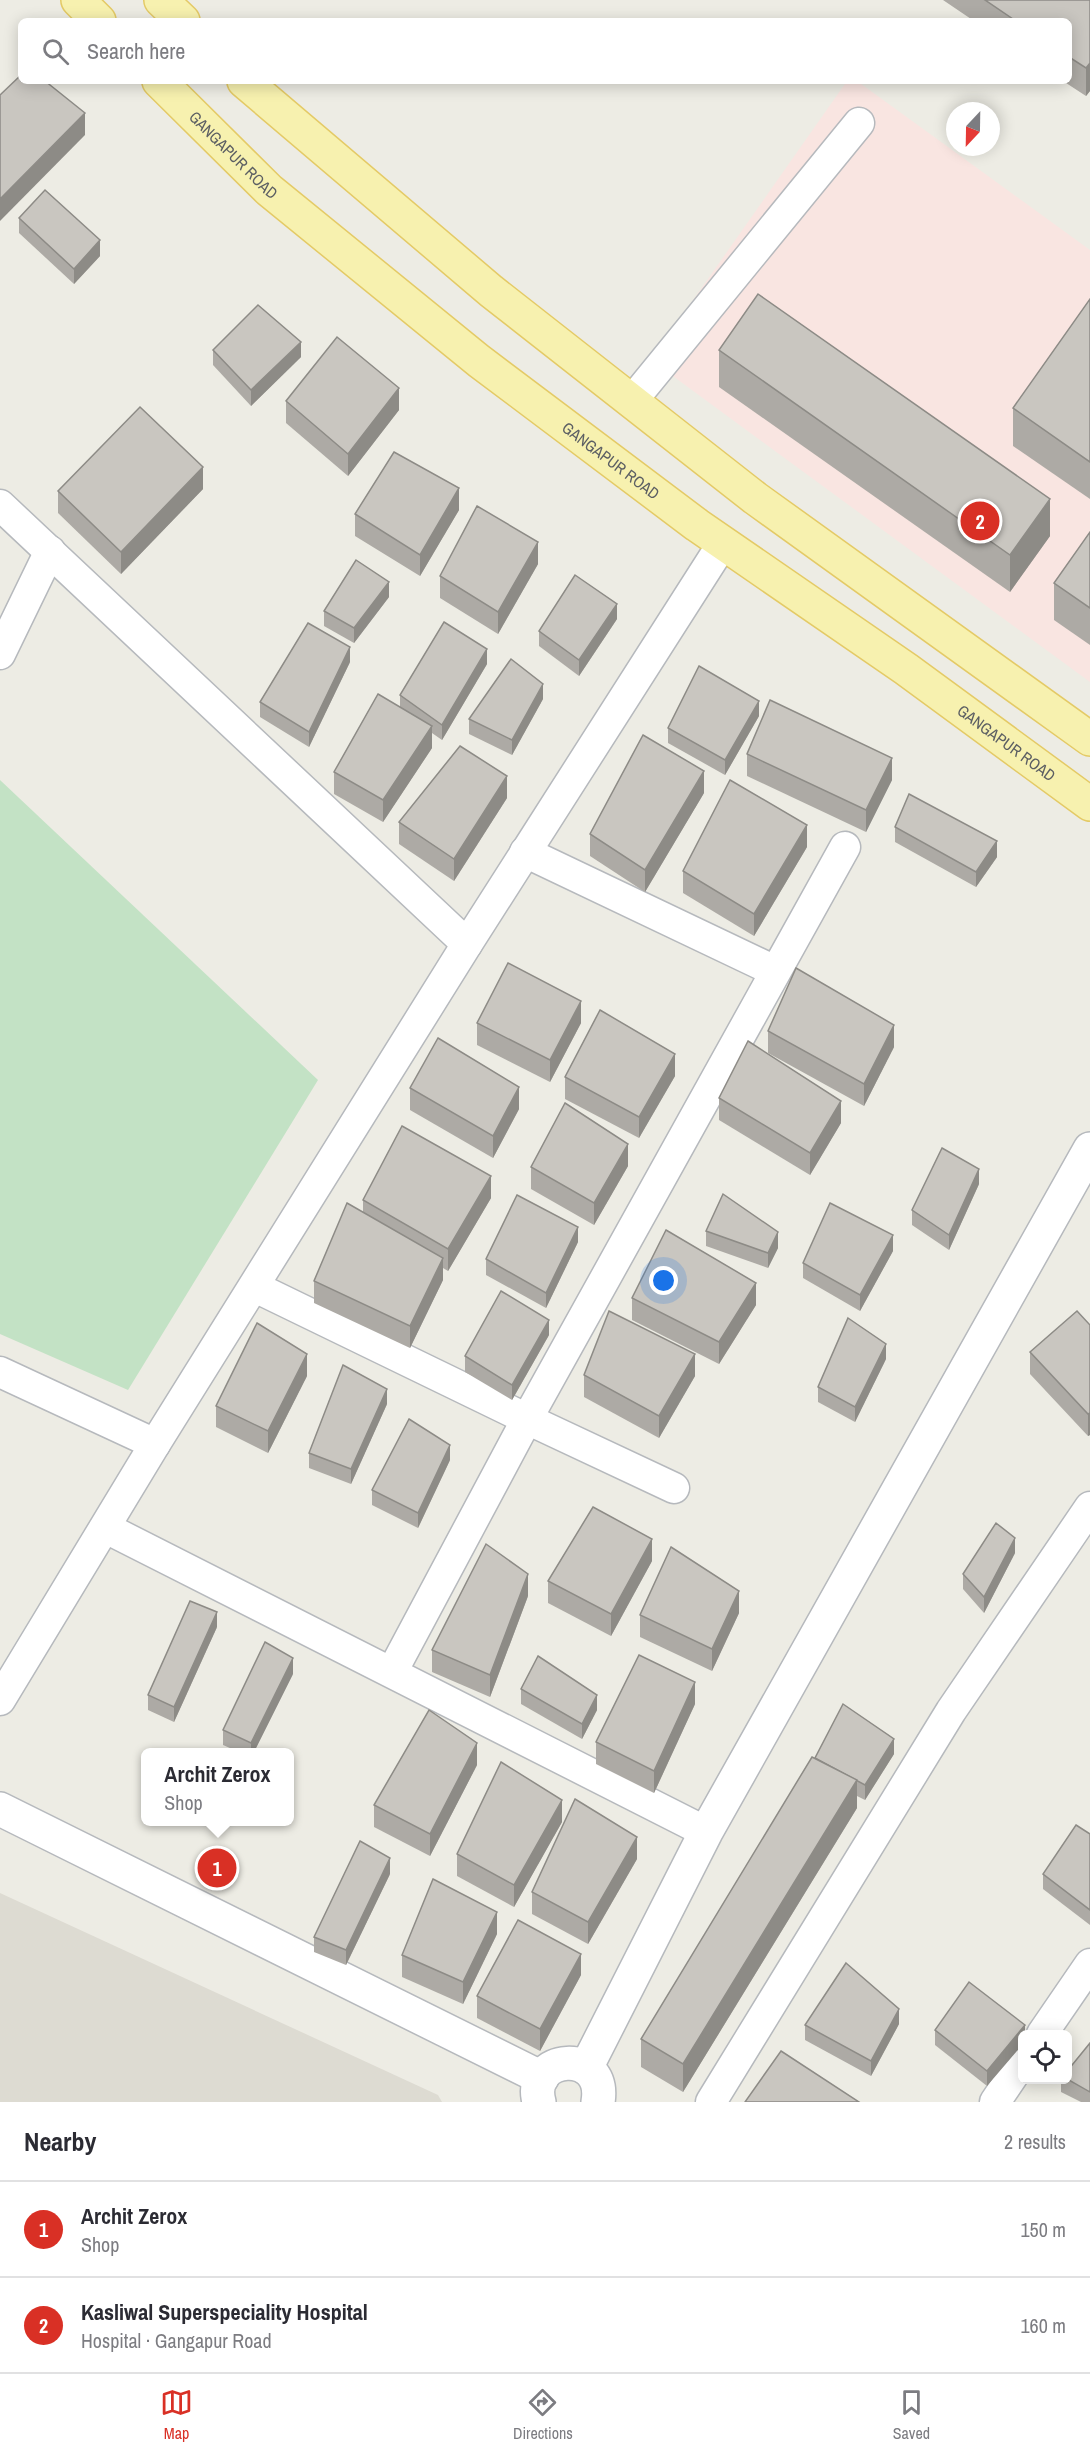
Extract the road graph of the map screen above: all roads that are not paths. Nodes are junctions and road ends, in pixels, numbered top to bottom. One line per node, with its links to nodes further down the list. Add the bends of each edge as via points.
1 (78, 0): 3 (main road)
2 (161, 0): 4 (main road)
3 (96, 18)
4 (180, 18)
5 (162, 84): 10 (main road, GANGAPUR ROAD, via 278,198 479,361)
6 (248, 84): 8 (main road, via 491,291)
7 (859, 123): 8 (street)
8 (631, 402): 13 (main road, via 754,498)
9 (0, 505): 11 (street)
10 (723, 543): 14 (main road, GANGAPUR ROAD, via 906,669); 16 (street)
11 (50, 551): 12 (street); 17 (street)
12 (0, 654)
13 (1090, 739)
14 (1090, 804)
15 (845, 847): 18 (street)
16 (525, 852): 17 (street); 18 (street)
17 (467, 944): 20 (street)
18 (775, 971): 22 (street)
19 (1090, 1149): 30 (street)
20 (255, 1287): 22 (street); 23 (street)
21 (0, 1372): 23 (street)
22 (526, 1419): 24 (street); 27 (street)
23 (155, 1444): 26 (street)
24 (674, 1488)
25 (1090, 1507): 36 (street, via 951,1711)
26 (106, 1528): 27 (street); 28 (street)
27 (392, 1672): 30 (street)
28 (0, 1700)
29 (0, 1809): 34 (street)
30 (706, 1832): 35 (street)
31 (1090, 1964): 32 (street)
32 (1045, 2030)
33 (1018, 2069): 37 (street)
34 (540, 2090): 35 (street, via 548,2070 567,2062)
35 (600, 2091)
36 (711, 2102)
37 (995, 2102)

